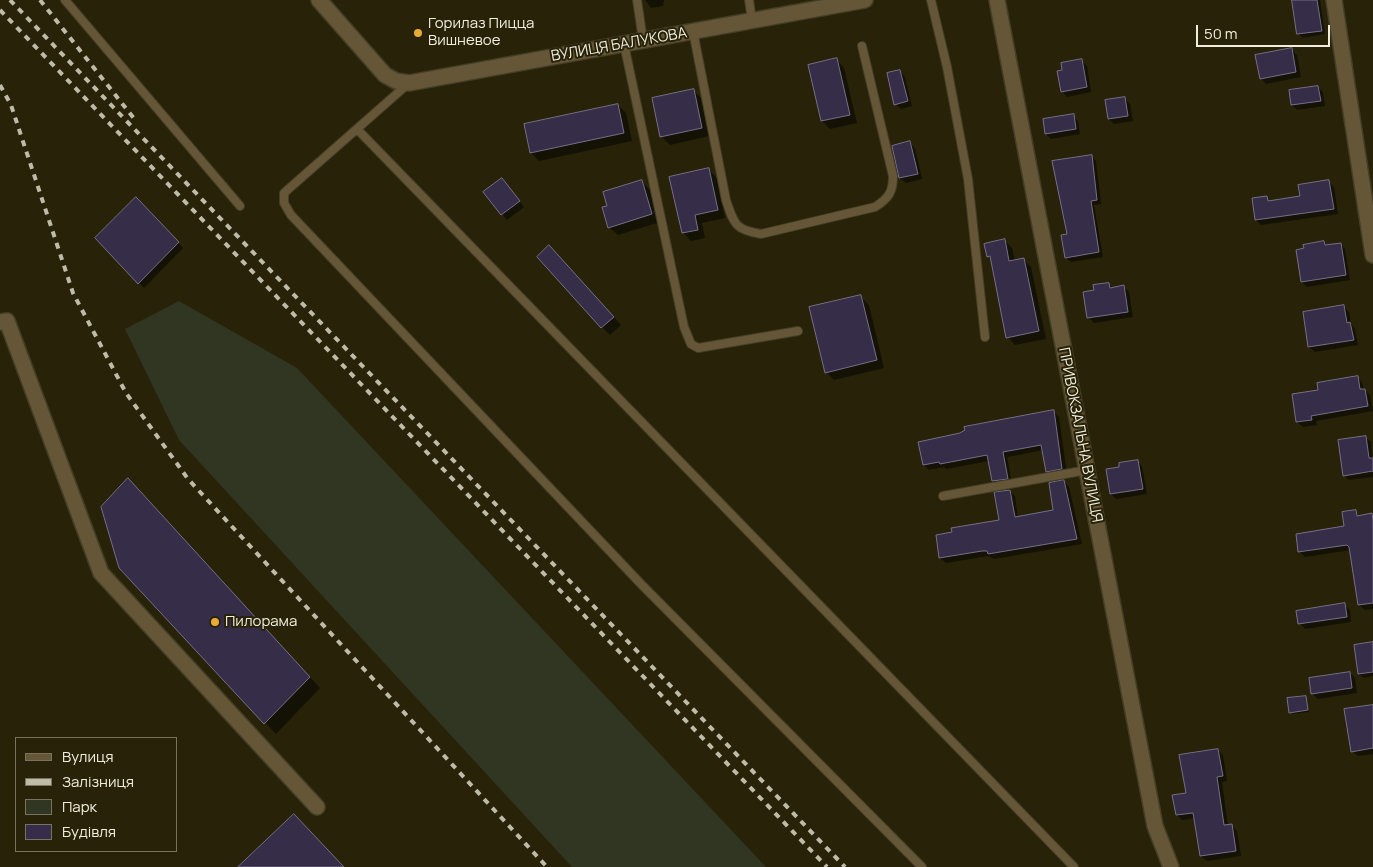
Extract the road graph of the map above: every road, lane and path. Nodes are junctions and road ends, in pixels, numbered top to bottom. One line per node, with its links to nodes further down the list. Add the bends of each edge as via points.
1 (65, 0): 16 (lane)
2 (319, 0): 14 (street, via 385,74 396,81)
3 (637, 0): 11 (lane)
4 (749, 0): 9 (lane)
5 (865, 0): 9 (street, ВУЛИЦЯ БАЛУКОВА)
6 (931, 0): 20 (lane, via 968,179)
7 (997, 0): 21 (street, ПРИВОКЗАЛЬНА ВУЛИЦЯ)
8 (1334, 0): 17 (street)
9 (752, 20): 10 (street, ВУЛИЦЯ БАЛУКОВА)
10 (693, 32): 11 (street, ВУЛИЦЯ БАЛУКОВА); 13 (lane, via 732,219 743,231 761,234 875,207 893,190 893,176)
11 (643, 40): 12 (street, ВУЛИЦЯ БАЛУКОВА)
12 (624, 44): 14 (street, ВУЛИЦЯ БАЛУКОВА); 19 (lane, via 684,327 691,344 698,348)
13 (862, 46)
14 (409, 83): 15 (lane)
15 (356, 129): 24 (lane, via 284,193 284,203 290,215 641,584); 25 (lane)
16 (240, 206)
17 (1373, 255)
18 (3, 322): 23 (street, via 101,573)
19 (798, 331)
20 (985, 337)
21 (1087, 470): 22 (lane); 26 (street, ПРИВОКЗАЛЬНА ВУЛИЦЯ, via 1155,826)
22 (943, 496)
23 (317, 807)
24 (922, 867)
25 (1074, 867)
26 (1171, 867)

